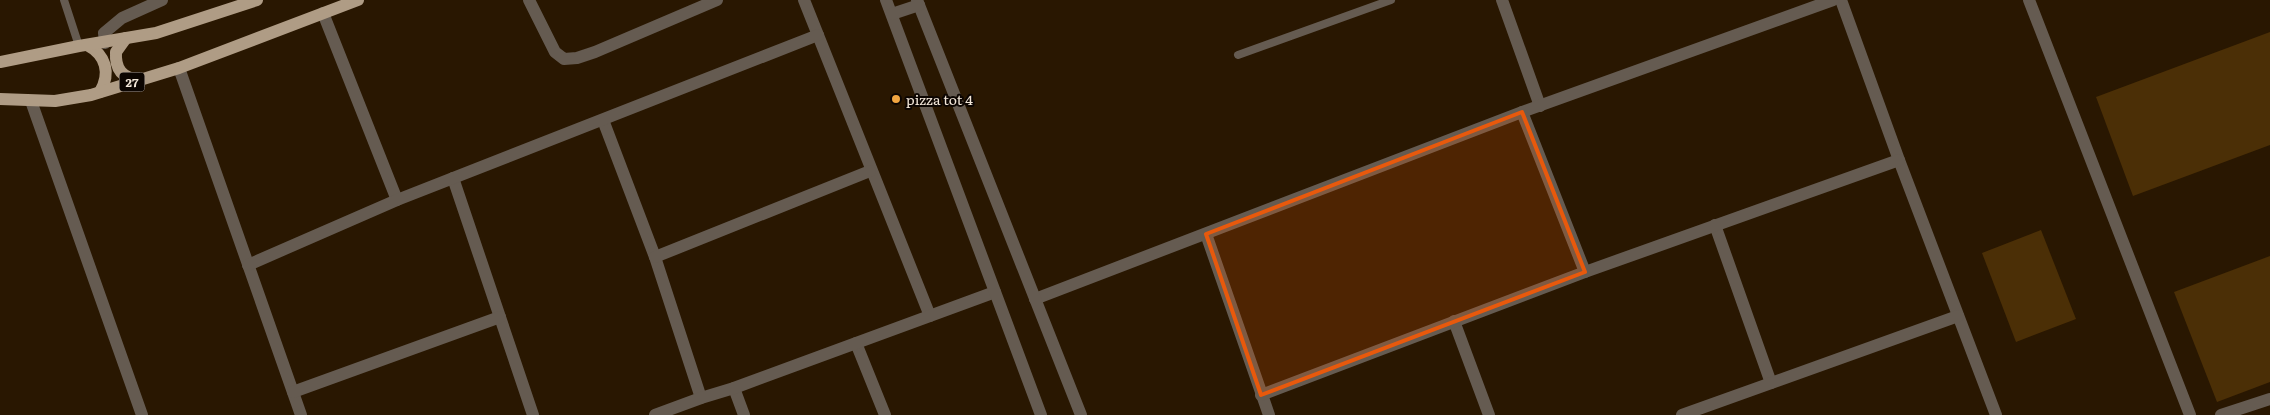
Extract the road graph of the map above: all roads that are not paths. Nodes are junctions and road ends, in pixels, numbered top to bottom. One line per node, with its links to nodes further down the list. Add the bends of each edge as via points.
1 (64, 0): 20 (lane)
2 (162, 0): 19 (street, via 122,18 104,33)
3 (257, 0): 18 (main road, via 198,21)
4 (358, 0): 15 (main road, 27)
5 (529, 0): 6 (street, via 555,52 564,59 595,52)
6 (717, 0)
7 (804, 0): 17 (street)
8 (886, 0): 16 (street)
9 (1391, 0): 21 (lane)
10 (1502, 0): 28 (street)
11 (1833, 0): 28 (street)
12 (1841, 0): 31 (street)
13 (2029, 0): 65 (street)
14 (918, 3): 16 (street); 41 (street)
15 (323, 13): 23 (main road, 27); 34 (street)
16 (892, 14): 40 (street)
17 (818, 35): 30 (street); 32 (street)
18 (126, 38): 19 (main road); 24 (main road, via 116,52 118,68 123,75)
19 (105, 43): 20 (main road)
20 (83, 45): 22 (main road); 25 (main road, via 100,54 106,69)
21 (1238, 55)
22 (0, 62)
23 (179, 68): 24 (main road, 27); 38 (street)
24 (139, 80): 25 (main road, 27)
25 (100, 92): 27 (main road, 27)
26 (0, 99): 27 (main road, 27)
27 (31, 102): 53 (street)
28 (1540, 106): 29 (street)
29 (1522, 112): 36 (street); 39 (street)
30 (603, 120): 33 (street); 37 (street)
31 (1899, 160): 35 (street); 43 (street)
32 (870, 171): 37 (street); 42 (street)
33 (453, 178): 34 (street); 44 (street)
34 (397, 200): 38 (street)
35 (1715, 225): 39 (street); 47 (street)
36 (1206, 234): 41 (street); 50 (street)
37 (655, 257): 51 (street)
38 (248, 265): 49 (street)
39 (1585, 272): 45 (street)
40 (995, 292): 42 (street); 59 (street)
41 (1035, 299): 60 (street)
42 (930, 316): 46 (street)
43 (1958, 316): 47 (street); 64 (street)
44 (500, 317): 49 (street); 55 (street)
45 (1454, 321): 50 (street); 62 (street)
46 (856, 343): 48 (street); 58 (street)
47 (1771, 383): 63 (street)
48 (734, 388): 51 (street); 57 (street)
49 (293, 392): 54 (street)
50 (1261, 395): 61 (street)
51 (701, 398): 56 (street)
52 (2270, 398): 66 (street)
53 (142, 415)
54 (301, 415)
55 (532, 415)
56 (655, 415)
57 (744, 415)
58 (884, 415)
59 (1041, 415)
60 (1081, 415)
61 (1269, 415)
62 (1489, 415)
63 (1682, 415)
64 (1996, 415)
65 (2190, 415)
66 (2221, 415)

